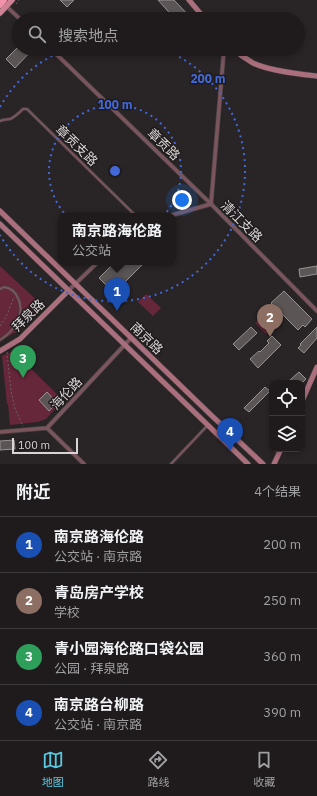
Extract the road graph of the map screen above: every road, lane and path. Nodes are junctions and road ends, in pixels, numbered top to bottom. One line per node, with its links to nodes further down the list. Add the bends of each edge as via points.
1 (12, 0): 3 (main road)
2 (189, 0): 5 (main road)
3 (4, 3): 4 (street); 6 (main road)
4 (13, 12)
5 (199, 12)
6 (0, 13)
7 (58, 56): 12 (street, 章贡路)
8 (223, 56): 12 (street, 清江支路)
9 (242, 56): 10 (main road, via 265,67)
10 (317, 76)
11 (0, 121): 14 (lane, 章贡支路, via 14,117 23,109 27,109)
12 (212, 204): 15 (street); 22 (street, 清江支路)
13 (0, 211): 18 (main road, 南京路)
14 (133, 213)
15 (176, 214)
16 (0, 224): 20 (main road, 南京路)
17 (95, 265): 18 (street)
18 (75, 284): 20 (street); 24 (main road, 南京路)
19 (0, 289): 21 (lane, via 11,288)
20 (68, 291): 26 (main road, 南京路); 27 (main road, 拜泉路, via 20,339)
21 (15, 293): 23 (path); 25 (lane, via 21,305 20,316 15,327)
22 (317, 311)
23 (0, 326)
24 (131, 338): 26 (street, 海伦路); 39 (main road, 南京路)
25 (0, 340)
26 (125, 345): 31 (main road, 南京路); 32 (street, 海伦路)
27 (6, 347): 28 (main road, 拜泉路); 33 (path, via 11,391)
28 (0, 351)
29 (317, 367): 30 (main road)
30 (305, 395)
31 (208, 425): 37 (lane); 38 (main road, 南京路)
32 (47, 428): 33 (street, 海伦路); 36 (street)
33 (24, 430): 34 (street, 海伦路)
34 (0, 432)
35 (280, 452): 40 (main road)
36 (84, 464)
37 (171, 464)
38 (248, 464)
39 (263, 464)
40 (274, 464)

